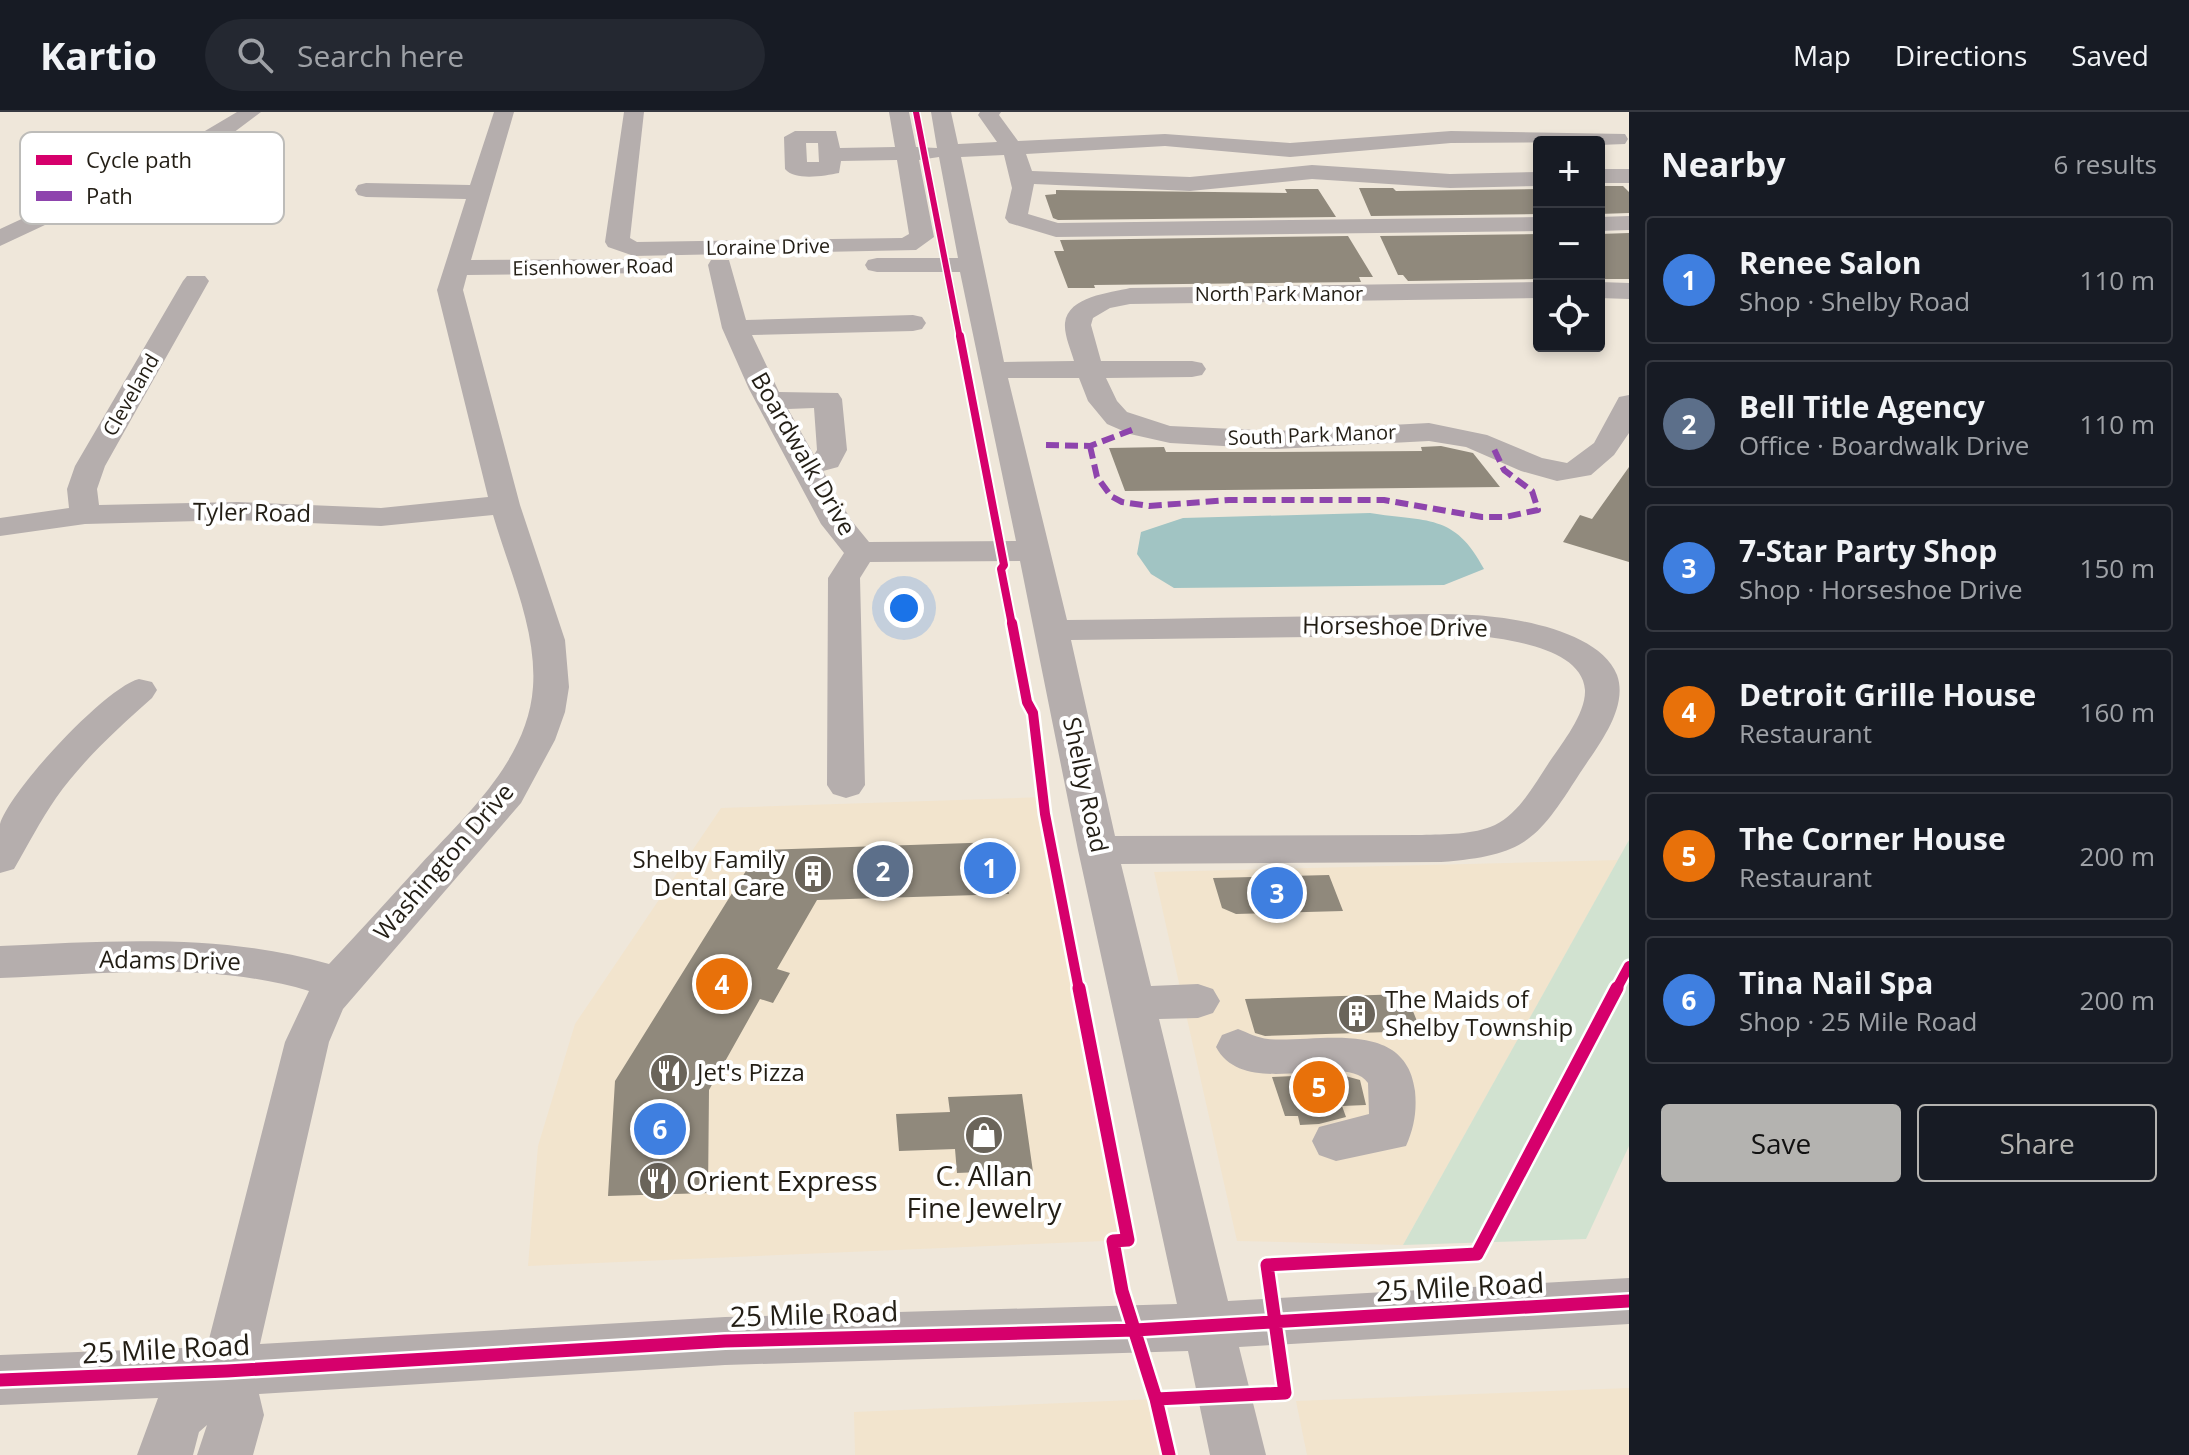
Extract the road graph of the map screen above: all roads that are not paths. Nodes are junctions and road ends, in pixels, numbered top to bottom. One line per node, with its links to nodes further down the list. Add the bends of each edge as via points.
1 (251, 112): 7 (street)
2 (504, 112): 18 (street, Washington Drive)
3 (634, 112): 12 (street, Loraine Drive, via 617,242 634,249 907,245 922,237)
4 (899, 112): 12 (street, Loraine Drive)
5 (941, 112): 13 (street, Shelby Road)
6 (991, 112): 11 (street, via 988,115)
7 (218, 132)
8 (1585, 133): 10 (street)
9 (1533, 143): 11 (street, via 1451,137 1290,150 1165,140)
10 (1623, 145)
11 (1014, 149): 13 (street); 15 (street)
12 (907, 151): 13 (street); 14 (street)
13 (948, 151): 25 (street, Shelby Road)
14 (830, 152)
15 (1022, 177): 16 (street, via 1190,184 1312,172 1450,181); 21 (street, via 1017,218 1056,230)
16 (1533, 179)
17 (366, 190): 18 (street)
18 (479, 192): 26 (street, Washington Drive)
19 (1629, 223): 22 (street)
20 (26, 224): 23 (street)
21 (1533, 224)
22 (1605, 224)
23 (0, 239)
24 (720, 265): 25 (street, Eisenhower Road); 26 (street, Eisenhower Road); 32 (street, Boardwalk Drive)
25 (972, 265): 34 (street, Shelby Road)
26 (455, 268): 39 (street, Washington Drive, via 451,304)
27 (196, 281): 40 (street, Cleveland, via 90,466 82,489)
28 (1605, 290): 30 (street)
29 (1533, 291): 33 (street, North Park Manor, via 1395,303 1130,296 1102,302 1081,314 1078,325)
30 (1629, 291)
31 (913, 323): 32 (street)
32 (735, 328): 36 (street, Boardwalk Drive)
33 (1089, 361): 34 (street); 35 (street); 37 (street, South Park Manor, via 1107,409 1137,428 1164,434 1290,439 1427,432 1479,442 1560,472 1579,470 1614,438)
34 (992, 362): 42 (street, Shelby Road)
35 (1192, 369)
36 (769, 401): 38 (street, Boardwalk Drive); 38 (street, via 828,399 832,450 827,461)
37 (1629, 403)
38 (805, 467): 43 (street, Boardwalk Drive, via 837,524)
39 (505, 505): 40 (street, Tyler Road, via 381,517 238,511); 50 (street, Washington Drive, via 548,640 551,687 542,726 507,794)
40 (85, 515): 41 (street, Tyler Road)
41 (0, 527)
42 (1033, 551): 43 (street); 44 (street, Shelby Road)
43 (860, 552): 46 (street, Boardwalk Drive, via 844,578)
44 (1052, 630): 47 (street, Shelby Road); 47 (street, Horseshoe Drive, via 1472,625 1566,646 1588,660 1602,684 1600,704 1568,762 1526,824 1507,837 1419,848)
45 (139, 690): 48 (street, via 80,741 53,773)
46 (846, 785)
47 (1098, 850): 52 (street, Shelby Road)
48 (0, 859)
49 (0, 962): 50 (street, Adams Drive, via 171,956 264,963)
50 (338, 983): 57 (street, Washington Drive, via 307,1042)
51 (1198, 1001): 52 (street)
52 (1134, 1003): 56 (street, Shelby Road)
53 (1238, 1047): 54 (street, via 1262,1056 1350,1055 1387,1072 1394,1088 1389,1132)
54 (1336, 1141)
55 (1629, 1301): 56 (street, 25 Mile Road)
56 (1209, 1324): 57 (street, 25 Mile Road, via 725,1341); 61 (street, Shelby Road)
57 (227, 1371): 58 (street, 25 Mile Road); 59 (street, via 177,1417); 60 (street, via 237,1415)
58 (0, 1380)
59 (165, 1455)
60 (225, 1455)
61 (1238, 1455)

